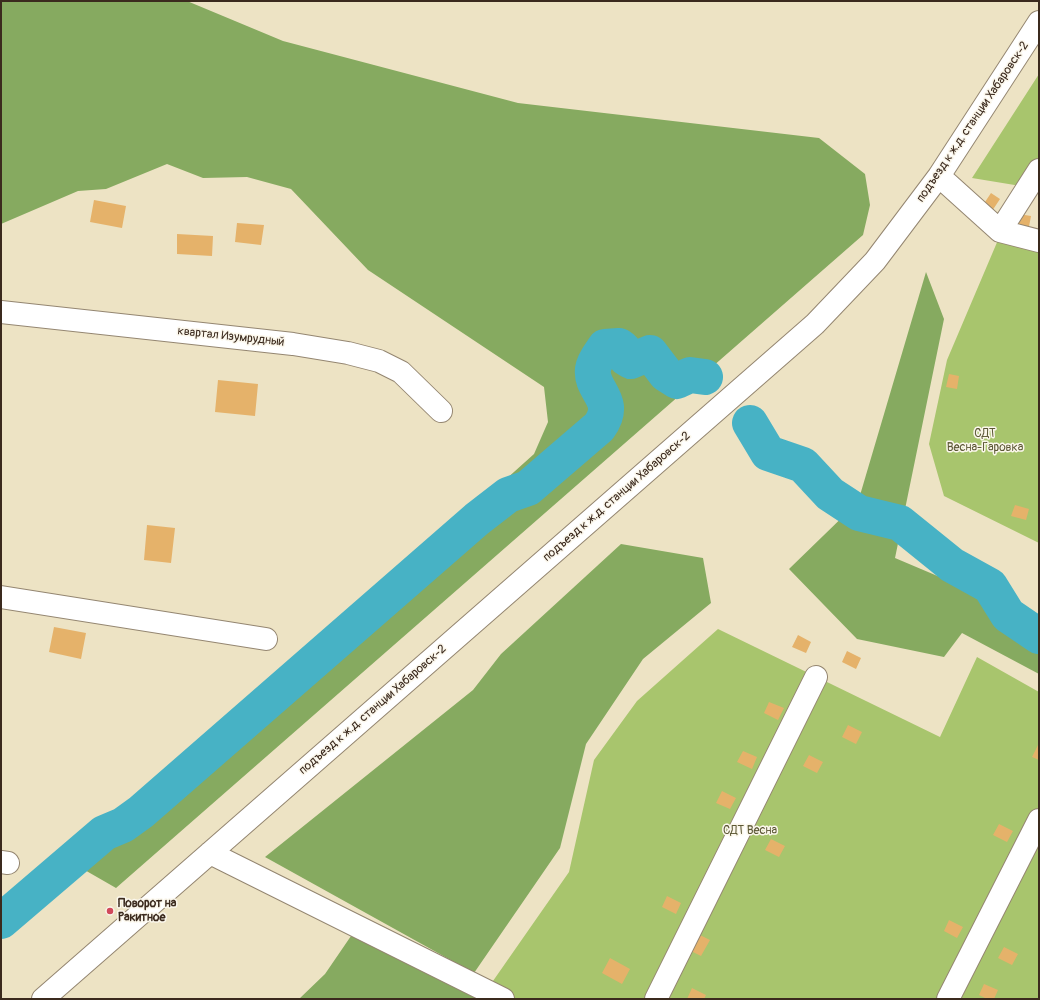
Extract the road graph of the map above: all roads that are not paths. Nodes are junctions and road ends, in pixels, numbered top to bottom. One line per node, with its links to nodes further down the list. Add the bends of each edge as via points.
1 (1039, 22): 3 (street, подъезд к ж.д. станции Хабаровск-2)
2 (1039, 170): 4 (street)
3 (939, 176): 4 (street); 12 (street, подъезд к ж.д. станции Хабаровск-2, via 875,261 815,324)
4 (1000, 231): 5 (street)
5 (1039, 241)
6 (1, 312): 7 (street, квартал Изумрудный, via 293,344 348,353 379,361 401,372)
7 (441, 411)
8 (1, 597): 9 (street)
9 (266, 639)
10 (816, 677): 15 (street)
11 (1039, 820): 16 (street)
12 (210, 853): 13 (street, подъезд к ж.д. станции Хабаровск-2); 14 (street)
13 (43, 999)
14 (503, 999)
15 (656, 999)
16 (948, 999)

